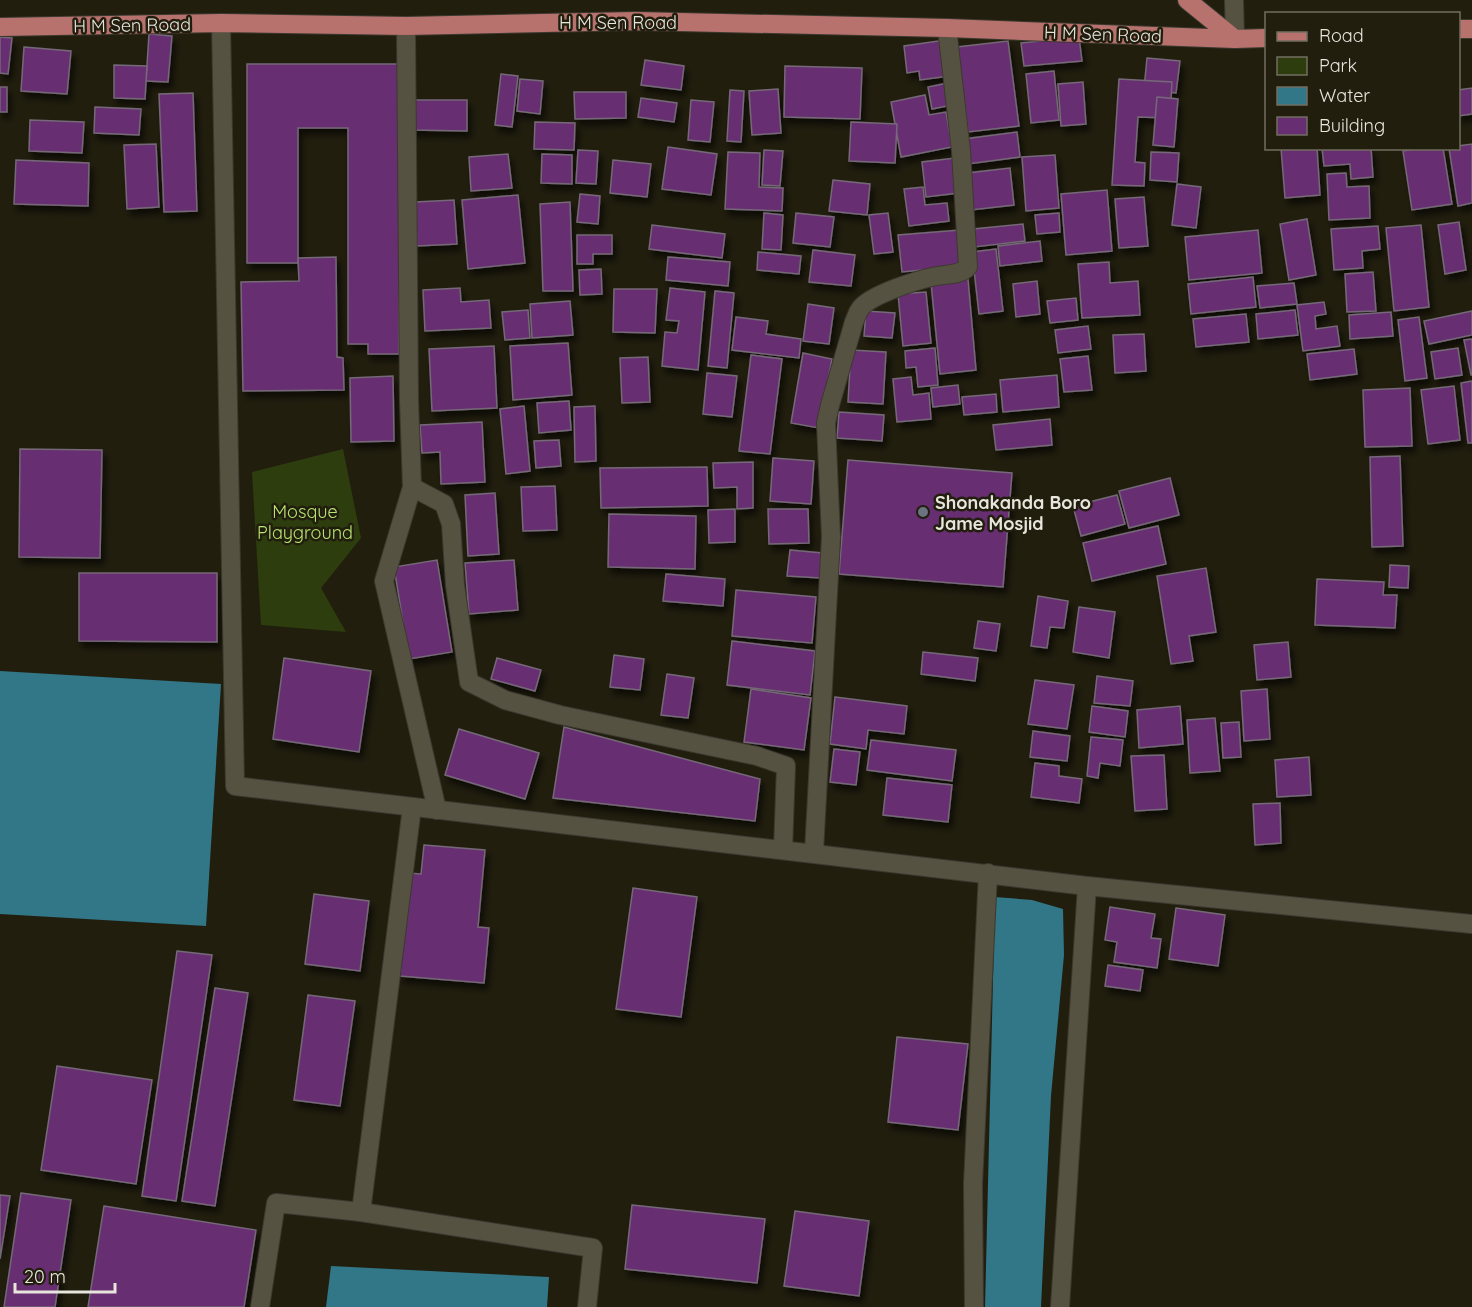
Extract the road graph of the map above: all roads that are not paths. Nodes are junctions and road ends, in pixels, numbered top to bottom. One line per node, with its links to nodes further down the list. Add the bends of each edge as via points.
1 (1187, 0): 8 (main road)
2 (1234, 0): 8 (street)
3 (221, 23): 4 (main road, H M Sen Road); 5 (main road, H M Sen Road); 10 (street, via 234,786)
4 (406, 26): 6 (main road, H M Sen Road, via 636,21); 9 (street)
5 (0, 27)
6 (947, 28): 8 (main road, H M Sen Road); 13 (street, via 969,262 963,272 933,276 864,304 854,322 830,405 826,423 830,548)
7 (1265, 38): 8 (main road, H M Sen Road)
8 (1235, 39)
9 (412, 487): 11 (street, via 384,581); 12 (street, via 444,504 451,524 469,682 505,700 560,715 757,756 786,766)
10 (412, 807): 11 (street); 17 (street)
11 (436, 810): 12 (street)
12 (783, 850): 13 (street)
13 (814, 852): 14 (street)
14 (988, 873): 15 (street); 20 (street, via 973,1184)
15 (1087, 886): 16 (street); 21 (street)
16 (1472, 924)
17 (361, 1212): 18 (street, via 276,1203); 19 (street, via 593,1248)
18 (260, 1307)
19 (587, 1307)
20 (974, 1307)
21 (1060, 1307)

